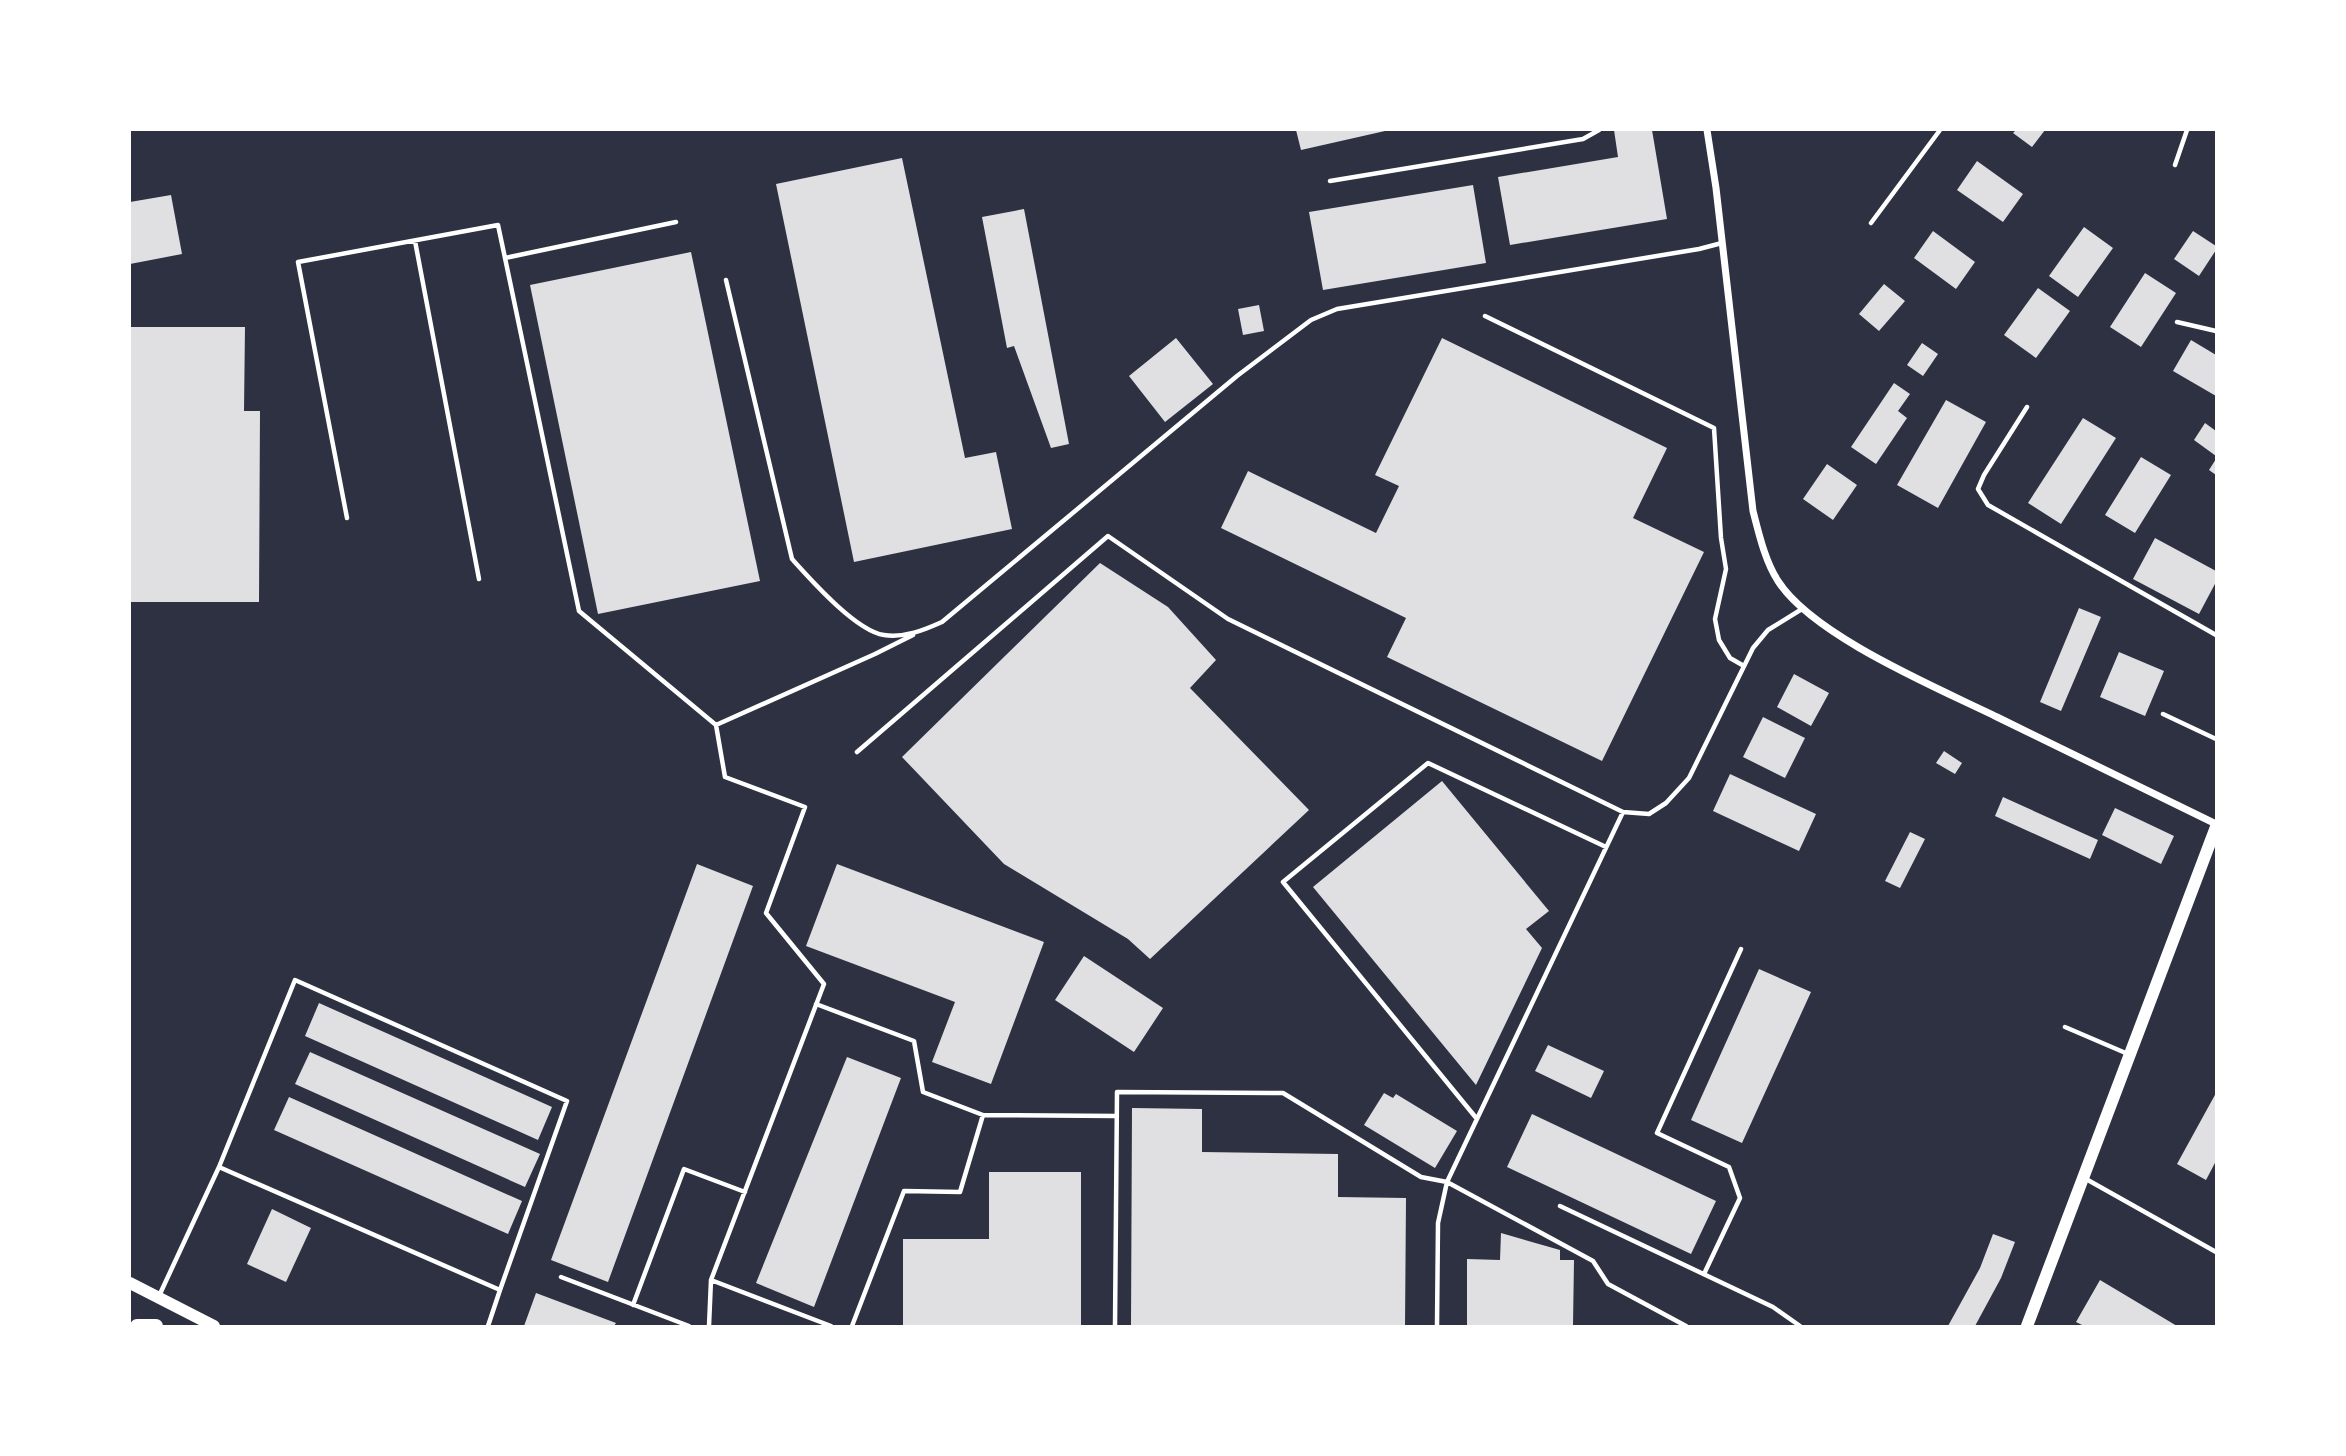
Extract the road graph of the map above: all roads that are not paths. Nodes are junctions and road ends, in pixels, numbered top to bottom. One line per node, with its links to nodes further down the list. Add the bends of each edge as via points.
1 (1599, 130): 6 (lane, via 1583,139)
2 (1707, 130): 10 (street)
3 (1940, 130): 8 (lane)
4 (2187, 130): 5 (lane)
5 (2175, 165)
6 (1330, 181)
7 (676, 222): 11 (lane)
8 (1871, 223)
9 (415, 241): 11 (lane, via 498,225); 17 (lane, via 299,262); 18 (lane)
10 (1722, 243): 19 (street, via 1753,511 1778,581); 20 (lane, via 1337,309 1311,320 1237,376 942,622)
11 (505, 258): 24 (lane, via 579,611)
12 (726, 280): 20 (lane, via 792,558 819,589 867,628 883,635)
13 (1485, 316): 22 (lane, via 1714,428 1726,569 1715,619 1719,640 1730,657)
14 (2178, 322): 15 (lane)
15 (2217, 331)
16 (2027, 407): 21 (lane, via 1978,489 1987,505)
17 (347, 518)
18 (479, 579)
19 (1803, 608): 22 (lane, via 1768,630); 28 (street, via 1896,667)
20 (917, 633): 24 (lane)
21 (2217, 635)
22 (1744, 666): 27 (lane, via 1689,778 1649,814)
23 (2163, 714): 25 (lane)
24 (716, 725): 31 (lane, via 725,777 805,807 766,913 824,984)
25 (2217, 739)
26 (858, 751): 27 (lane, via 1108,536 1228,619)
27 (1623, 812): 29 (lane)
28 (2217, 826): 33 (main road)
29 (1606, 847): 36 (lane); 36 (lane, via 1429,763 1283,882)
30 (1741, 949): 43 (lane, via 1657,1133 1729,1167 1740,1198)
31 (817, 1004): 34 (lane, via 914,1041 923,1092); 40 (lane)
32 (2065, 1027): 33 (lane)
33 (2129, 1054): 38 (main road)
34 (984, 1115): 35 (lane); 57 (lane, via 960,1192 904,1191)
35 (1117, 1116): 39 (lane, via 1117,1092 1283,1093 1421,1177); 58 (lane)
36 (1477, 1119): 39 (lane)
37 (219, 1167): 47 (lane); 47 (lane, via 295,980 567,1101); 48 (lane)
38 (2083, 1177): 42 (lane); 62 (main road)
39 (1447, 1182): 59 (lane, via 1438,1223); 60 (lane, via 1593,1261 1608,1284)
40 (745, 1192): 45 (lane); 49 (lane, via 684,1169)
41 (1560, 1206): 43 (lane)
42 (2217, 1252)
43 (1704, 1274): 61 (lane, via 1773,1307)
44 (561, 1277): 49 (lane)
45 (711, 1280): 55 (lane); 56 (lane)
46 (130, 1283): 48 (main road)
47 (500, 1290): 53 (lane)
48 (158, 1296): 52 (main road)
49 (633, 1305): 54 (lane)
50 (137, 1326): 51 (main road)
51 (156, 1326)
52 (214, 1326)
53 (488, 1326)
54 (689, 1326)
55 (709, 1326)
56 (831, 1326)
57 (852, 1326)
58 (1115, 1326)
59 (1437, 1326)
60 (1686, 1326)
61 (1800, 1326)
62 (2027, 1326)

